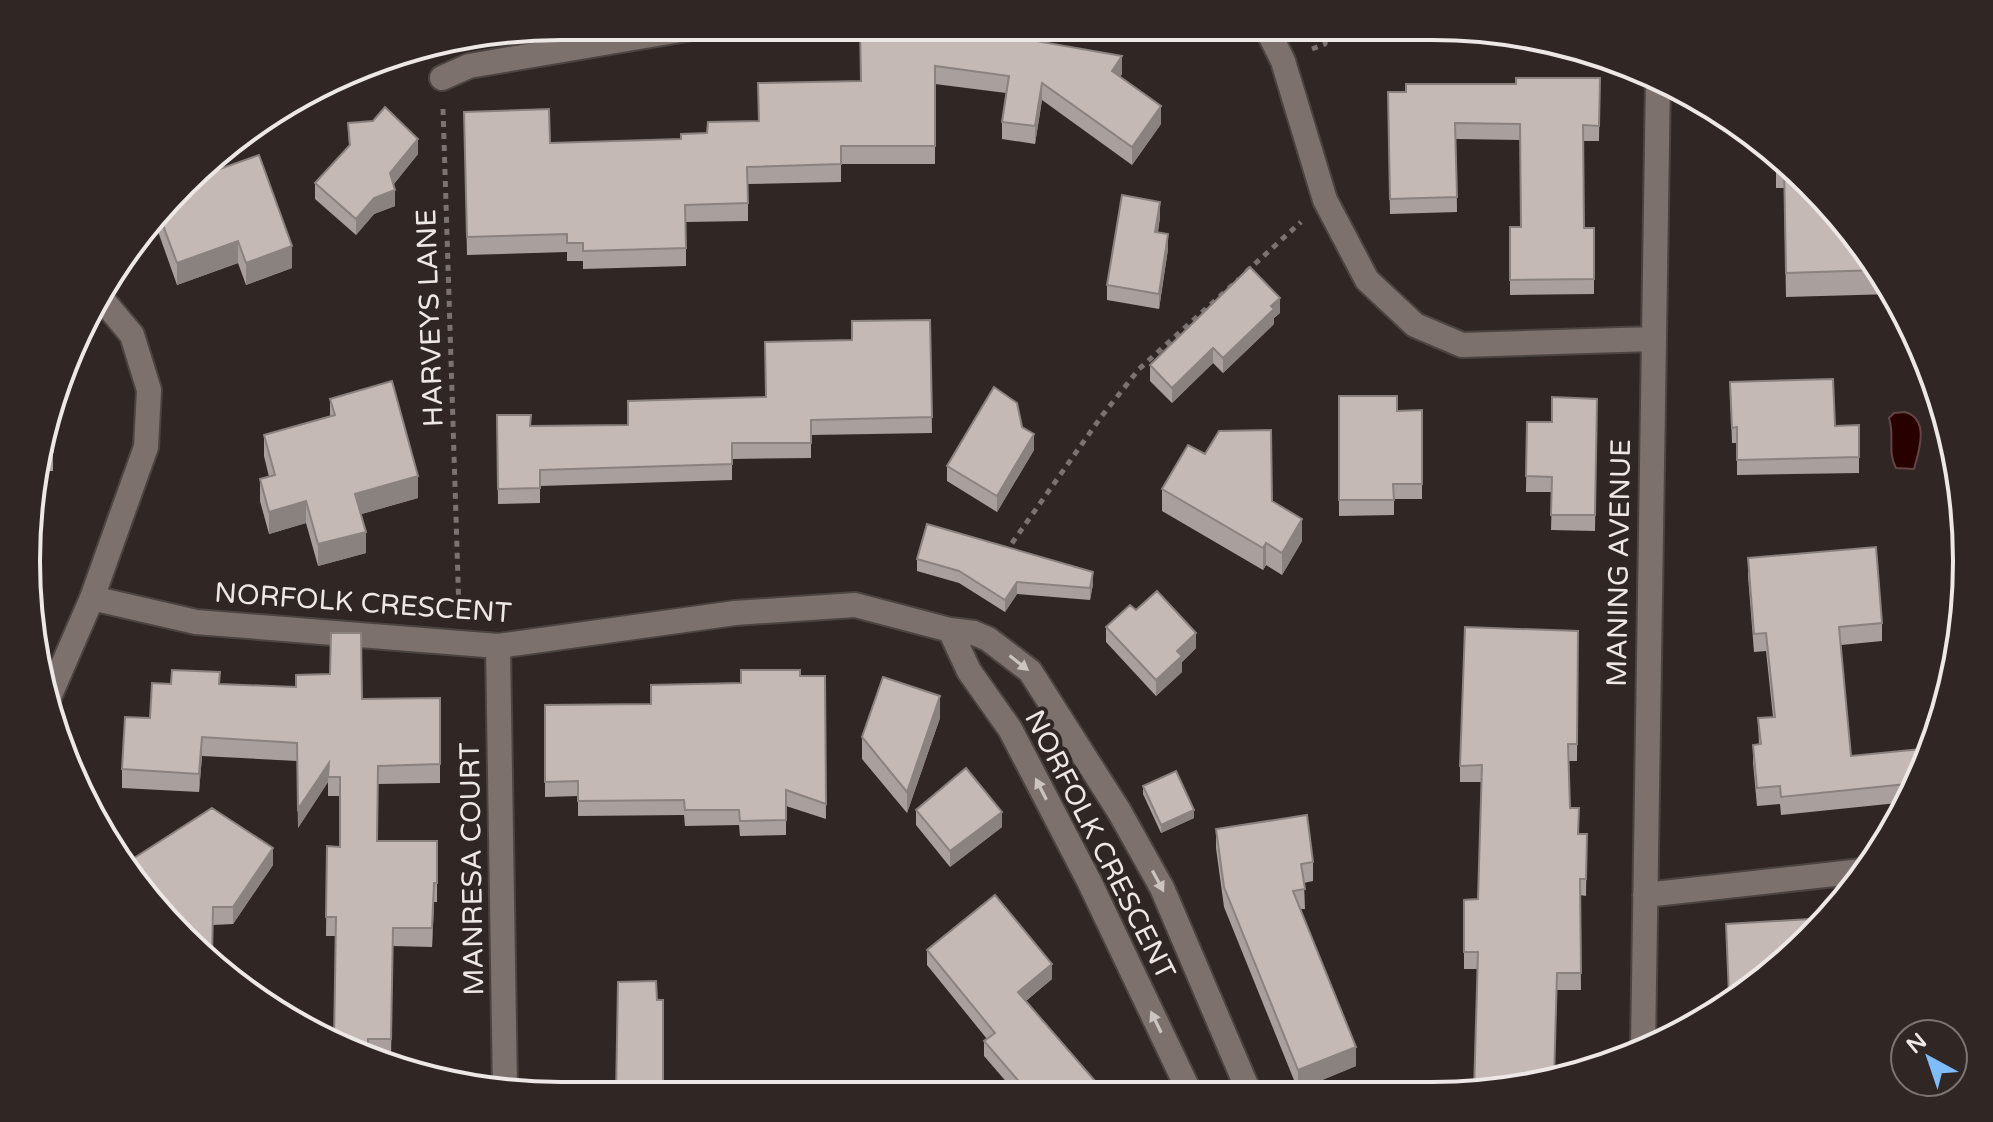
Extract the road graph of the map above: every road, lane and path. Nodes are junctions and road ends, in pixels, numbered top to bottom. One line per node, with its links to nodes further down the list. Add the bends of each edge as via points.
1 (622, 40): 5 (street, via 469,66)
2 (1272, 40): 7 (street)
3 (1325, 40): 4 (path)
4 (1325, 44)
5 (442, 78): 11 (path, HARVEYS LANE)
6 (1658, 92): 9 (street, MANING AVENUE)
7 (1325, 200): 9 (street, via 1367,280 1415,325 1462,345); 10 (path, via 1139,369)
8 (107, 305): 12 (street, via 132,335 149,390 146,447)
9 (1652, 339): 17 (street, MANING AVENUE)
10 (1003, 554)
11 (459, 590)
12 (92, 598): 14 (street, NORFOLK CRESCENT, via 196,622); 15 (street)
13 (950, 630): 14 (street, NORFOLK CRESCENT, via 855,605 735,613); 20 (street, NORFOLK CRESCENT, one-way to 13, via 1017,742 969,671); 21 (street, NORFOLK CRESCENT, one-way to 21, via 988,639 1030,671 1162,888)
14 (498, 646): 19 (street, MANRESA COURT)
15 (55, 684)
16 (1849, 872): 17 (street)
17 (1645, 895): 18 (street, MANING AVENUE)
18 (1643, 1037)
19 (505, 1079)
20 (1185, 1082)
21 (1245, 1082)

